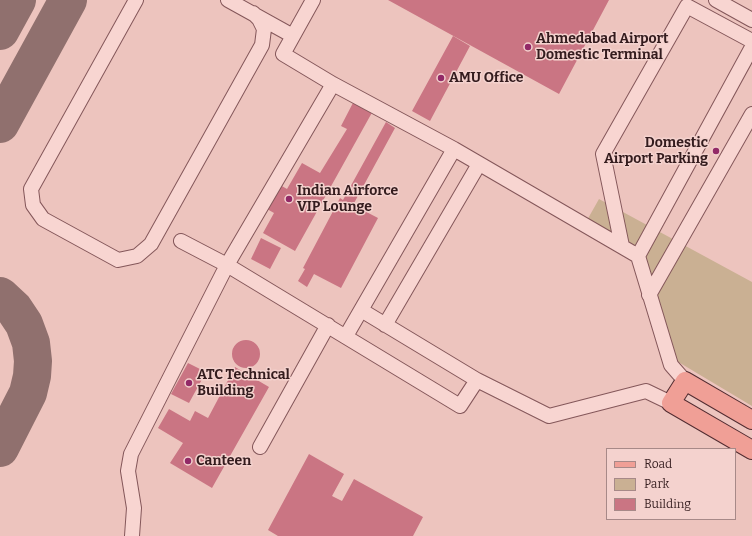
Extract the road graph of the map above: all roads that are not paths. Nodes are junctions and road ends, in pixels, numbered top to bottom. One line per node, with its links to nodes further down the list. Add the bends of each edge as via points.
1 (136, 0): 5 (lane, via 31,189 33,205 43,219 118,260 137,256 151,244 262,45 264,29 259,18)
2 (228, 0): 5 (lane)
3 (313, 0): 7 (lane)
4 (716, 0): 6 (lane)
5 (253, 14): 7 (lane)
6 (752, 20)
7 (293, 36): 10 (lane, via 283,54)
8 (752, 42): 15 (lane, via 687,6 603,154)
9 (752, 47): 16 (lane)
10 (333, 84): 12 (lane); 17 (lane)
11 (752, 114): 18 (lane)
12 (454, 149): 13 (lane); 19 (lane)
13 (479, 164): 15 (lane); 21 (lane)
14 (181, 241): 17 (lane)
15 (622, 246): 16 (lane)
16 (638, 256): 18 (lane)
17 (227, 265): 20 (lane); 29 (lane, via 130,456 128,471 134,517)
18 (649, 295): 24 (lane, via 671,365)
19 (361, 310): 21 (lane); 22 (lane)
20 (328, 325): 22 (lane); 27 (lane)
21 (385, 325): 23 (lane)
22 (346, 336): 23 (lane, via 460,406)
23 (477, 380): 25 (lane, via 549,416 646,391)
24 (685, 381): 25 (main road); 26 (main road)
25 (671, 403): 28 (main road)
26 (752, 420)
27 (260, 446)
28 (752, 450)
29 (132, 536)

